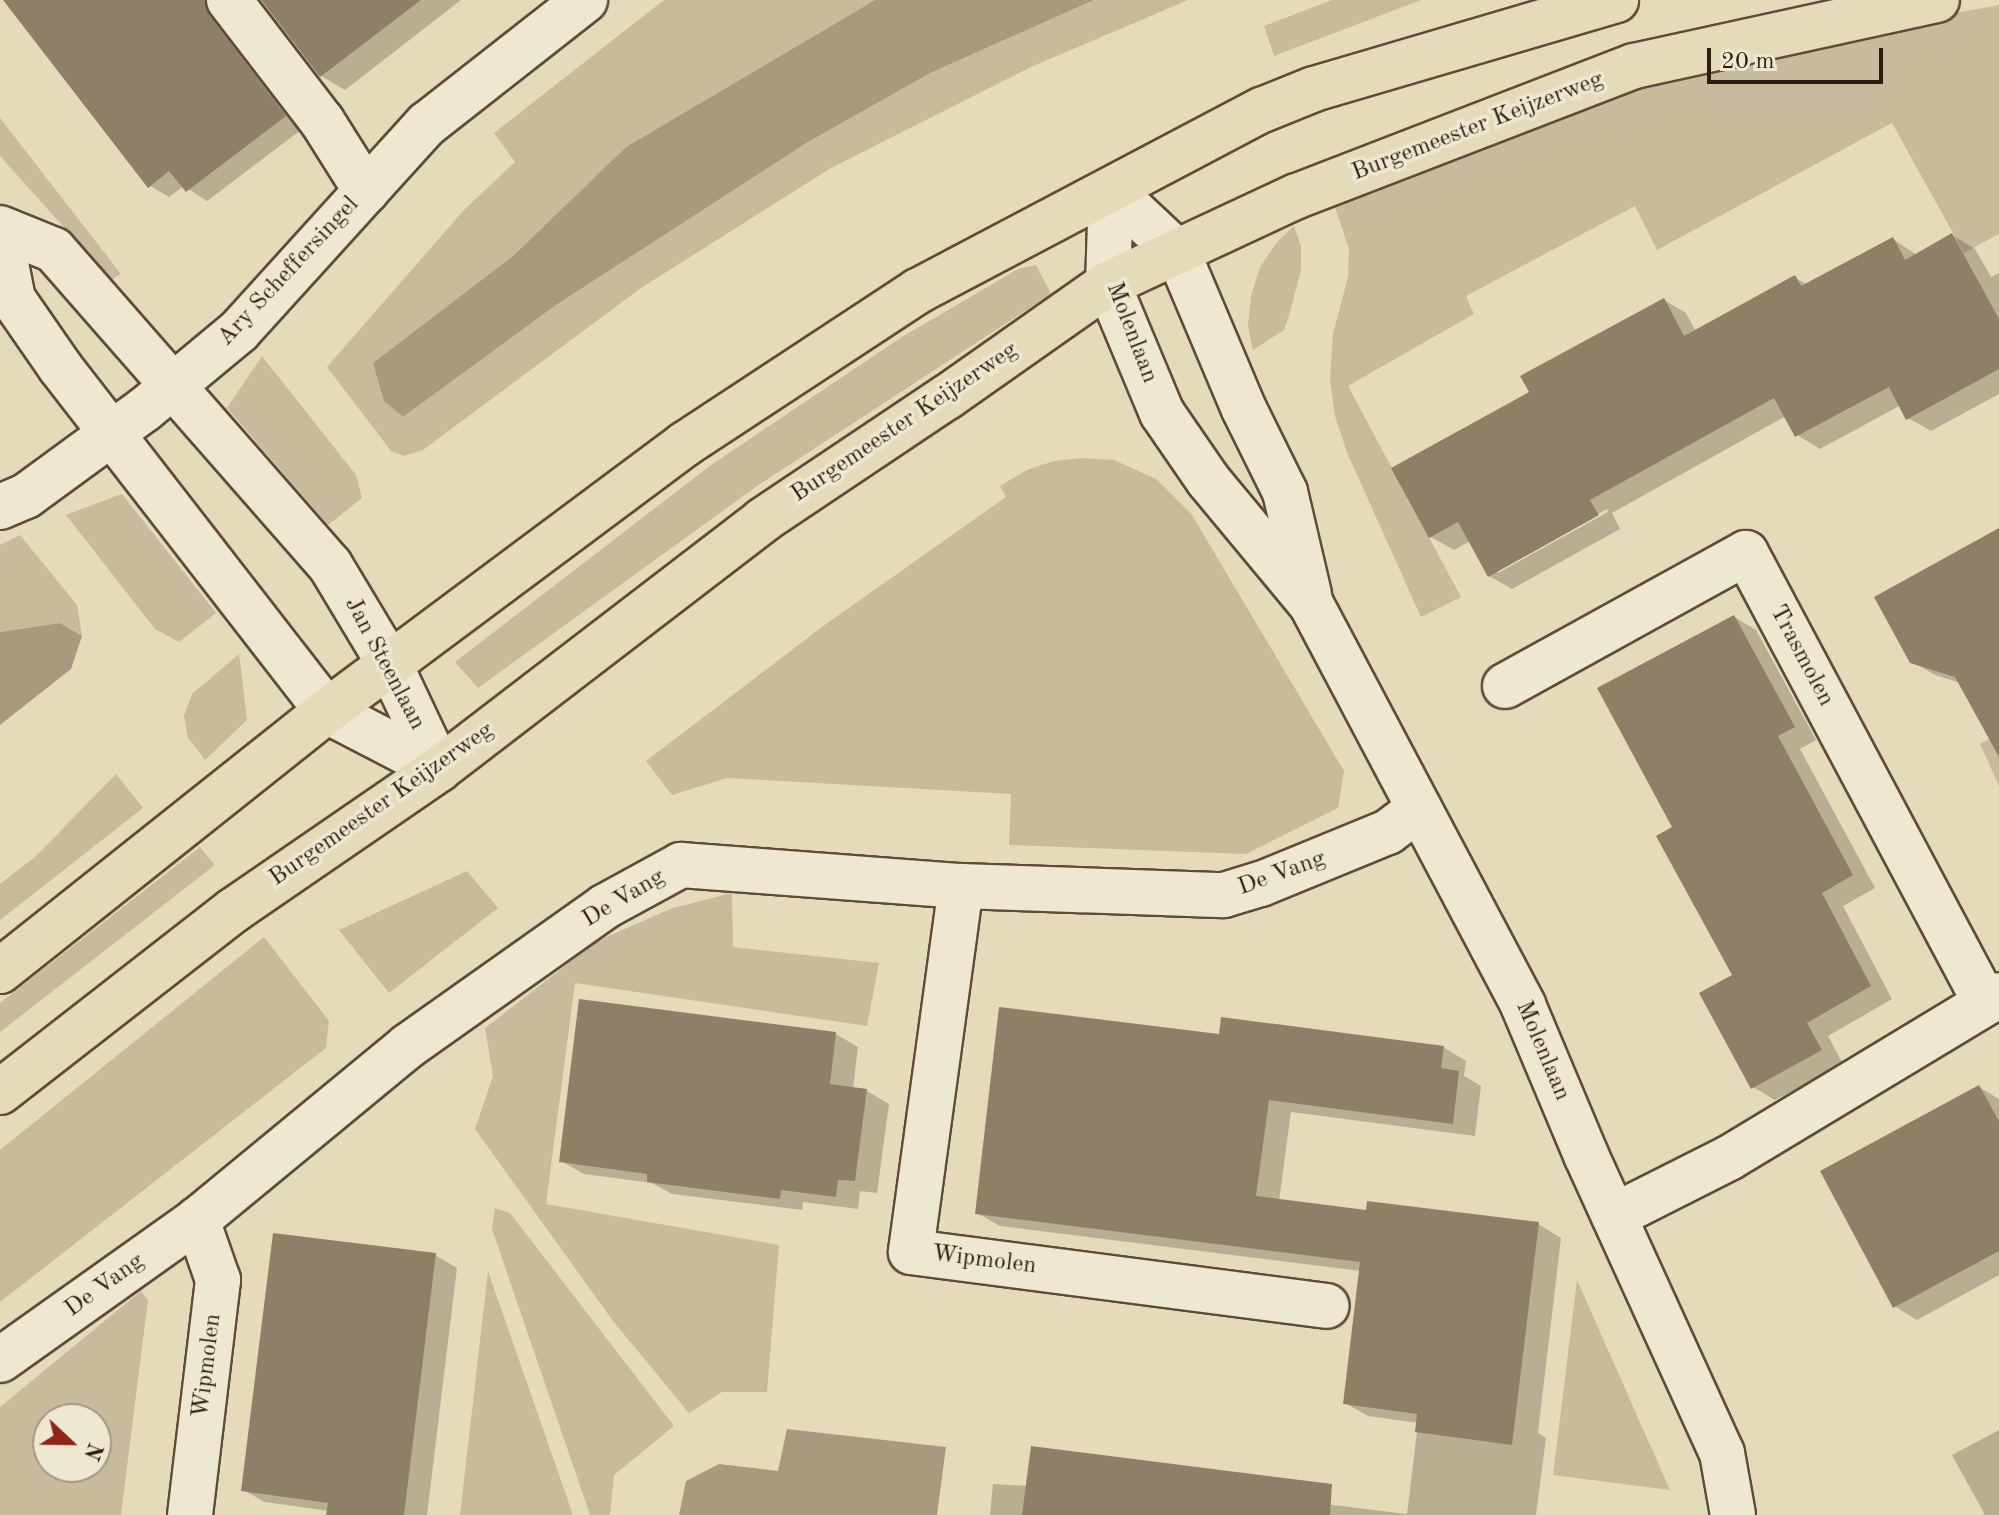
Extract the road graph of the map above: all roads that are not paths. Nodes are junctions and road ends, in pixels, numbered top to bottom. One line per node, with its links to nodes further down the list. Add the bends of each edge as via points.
1 (229, 0): 6 (street, Ary Scheffersingel, via 322,121)
2 (585, 0): 6 (street, Ary Scheffersingel, via 427,124)
3 (1616, 0): 5 (main road, via 1314,89 1262,110)
4 (1937, 0): 8 (main road, Burgemeester Keijzerweg, via 1634,66 1297,196)
5 (1111, 190): 8 (street, Molenlaan); 9 (street, Molenlaan); 14 (main road, via 918,291 779,380)
6 (366, 191): 10 (street, Ary Scheffersingel, via 239,331)
7 (0, 231): 10 (street, Jan Steenlaan, via 54,250); 11 (street, Jan Steenlaan, via 13,299)
8 (1178, 253): 9 (main road, Burgemeester Keijzerweg); 13 (street, Molenlaan, via 1285,492)
9 (1108, 284): 13 (street, Molenlaan, via 1162,413 1208,480); 17 (main road, Burgemeester Keijzerweg, via 763,520)
10 (174, 384): 11 (street, Ary Scheffersingel); 14 (street, Jan Steenlaan, via 330,565)
11 (111, 434): 12 (street, Ary Scheffersingel, via 26,496); 16 (street, Jan Steenlaan)
12 (0, 507)
13 (1311, 604): 18 (street, Molenlaan)
14 (389, 663): 16 (main road); 17 (street, Jan Steenlaan)
15 (1505, 686): 21 (street, Trasmolen, via 1746,553)
16 (327, 711): 17 (street, Jan Steenlaan); 20 (main road)
17 (439, 769): 22 (main road, Burgemeester Keijzerweg, via 234,910)
18 (1419, 809): 19 (street, De Vang, via 1388,832 1224,895); 23 (street, Molenlaan, via 1523,1005)
19 (961, 886): 24 (street, De Vang, via 681,865 604,907 408,1046); 25 (street, Wipmolen, via 911,1252)
20 (0, 971)
21 (1992, 998): 23 (street, Trasmolen, via 1729,1158)
22 (0, 1092)
23 (1614, 1216): 28 (street, Molenlaan, via 1722,1453)
24 (197, 1220): 26 (street, De Vang); 27 (street, Wipmolen, via 218,1280)
25 (1327, 1306)
26 (0, 1360)
27 (190, 1515)
28 (1733, 1515)

